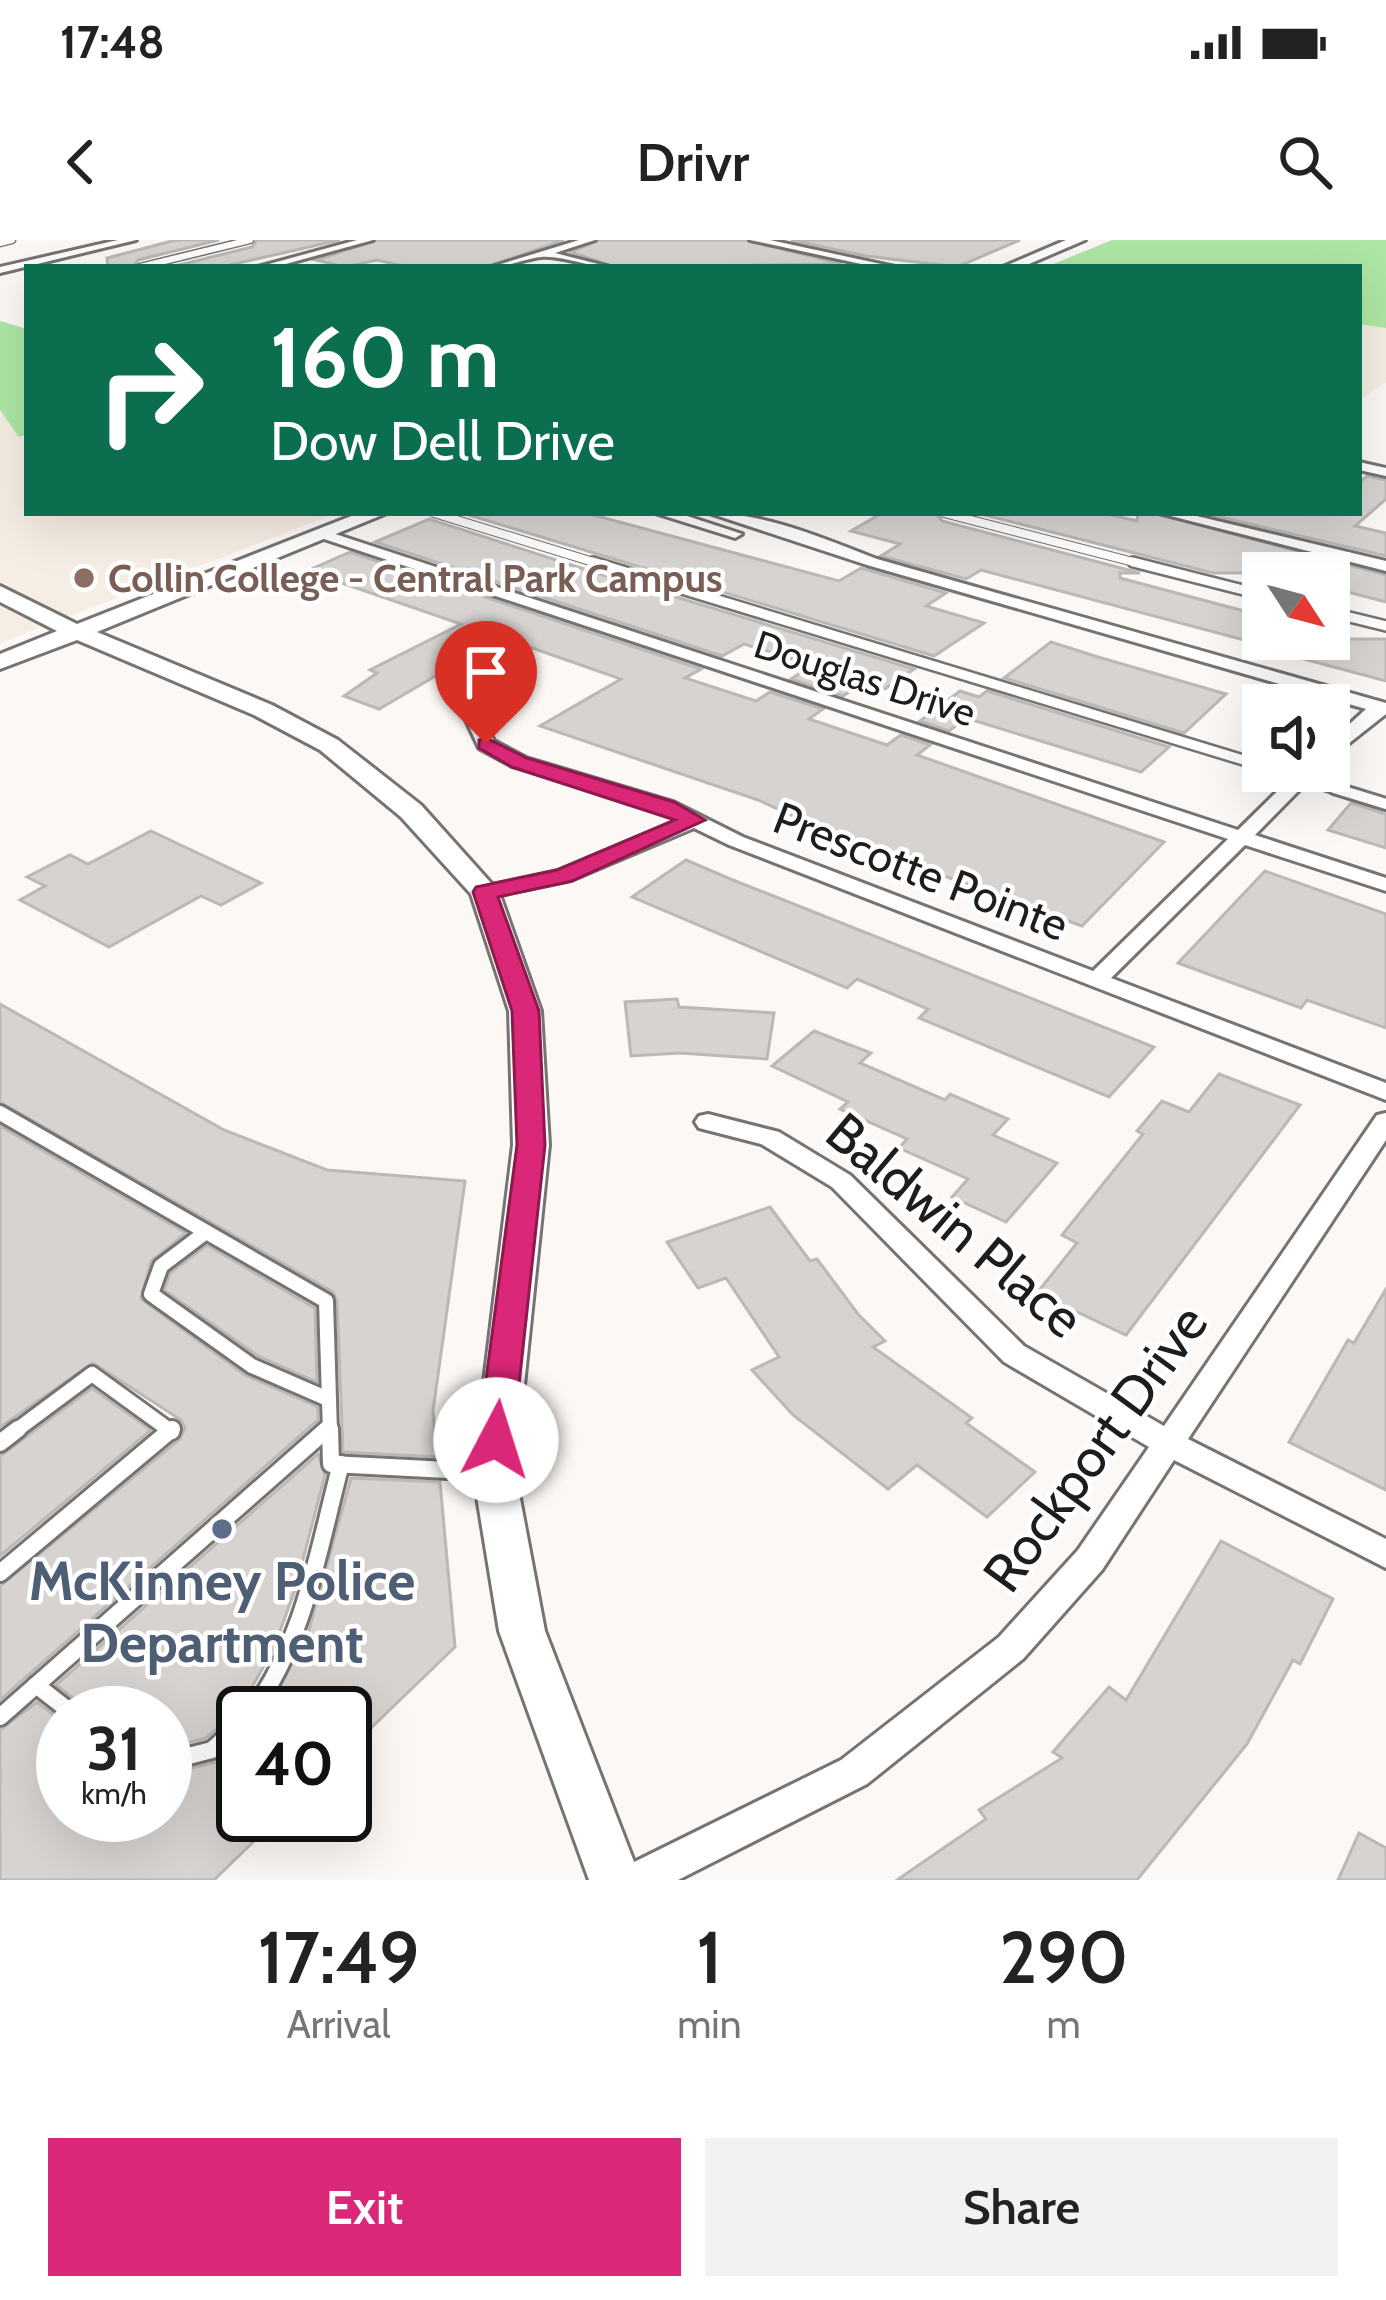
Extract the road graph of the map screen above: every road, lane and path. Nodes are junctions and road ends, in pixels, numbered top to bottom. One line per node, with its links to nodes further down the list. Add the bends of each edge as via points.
1 (12, 240): 8 (lane)
2 (131, 240): 10 (street)
3 (250, 240): 11 (lane)
4 (368, 240): 12 (street)
5 (590, 240): 9 (street)
6 (755, 240): 15 (street)
7 (1078, 240): 16 (street)
8 (0, 243)
9 (543, 254): 13 (street); 14 (street)
10 (36, 264)
11 (152, 264)
12 (275, 264)
13 (507, 264)
14 (591, 264)
15 (875, 264)
16 (1018, 264)
17 (0, 273): 18 (street)
18 (15, 280)
19 (369, 516): 25 (street)
20 (444, 516): 37 (lane)
21 (672, 516): 26 (street)
22 (727, 516): 26 (street)
23 (956, 516): 28 (lane)
24 (1178, 516): 27 (street)
25 (323, 534): 32 (street); 42 (street, Douglas Drive)
26 (872, 562): 35 (street)
27 (1386, 566)
28 (1242, 590)
29 (0, 593): 32 (street)
30 (1350, 617): 31 (lane)
31 (1386, 626)
32 (78, 632): 33 (street); 44 (street, via 329,745 411,811)
33 (0, 662)
34 (497, 694): 41 (street, Prescotte Pointe, via 475,720 486,744)
35 (1382, 708): 36 (street)
36 (1350, 735)
37 (1242, 760)
38 (1350, 791): 40 (lane)
39 (1287, 792): 42 (street)
40 (1386, 804)
41 (694, 820): 44 (street, via 564,876); 45 (street, Prescotte Pointe)
42 (1242, 837): 43 (street, Douglas Drive); 45 (street)
43 (1386, 884)
44 (485, 892): 56 (street, via 526,1011 531,1145)
45 (1096, 980): 46 (street, Prescotte Pointe)
46 (1386, 1092)
47 (0, 1113): 50 (lane)
48 (1386, 1121): 54 (street, Rockport Drive)
49 (708, 1122): 54 (street, Baldwin Place, via 770,1138 842,1180 1014,1354)
50 (206, 1232): 51 (lane, via 326,1300); 51 (lane, via 161,1266 152,1294 252,1366)
51 (328, 1400): 52 (lane)
52 (329, 1428): 55 (lane, via 332,1463); 59 (lane)
53 (0, 1443): 58 (lane, via 92,1374 174,1431)
54 (1168, 1443): 57 (street, Baldwin Place); 63 (street, Rockport Drive, via 1090,1560 1011,1648 854,1772)
55 (341, 1464): 56 (lane); 60 (lane, via 293,1646)
56 (494, 1472): 62 (street, via 522,1631)
57 (1386, 1554)
58 (0, 1573)
59 (36, 1685): 61 (lane)
60 (272, 1686)
61 (0, 1717)
62 (615, 1880)
63 (638, 1880)

